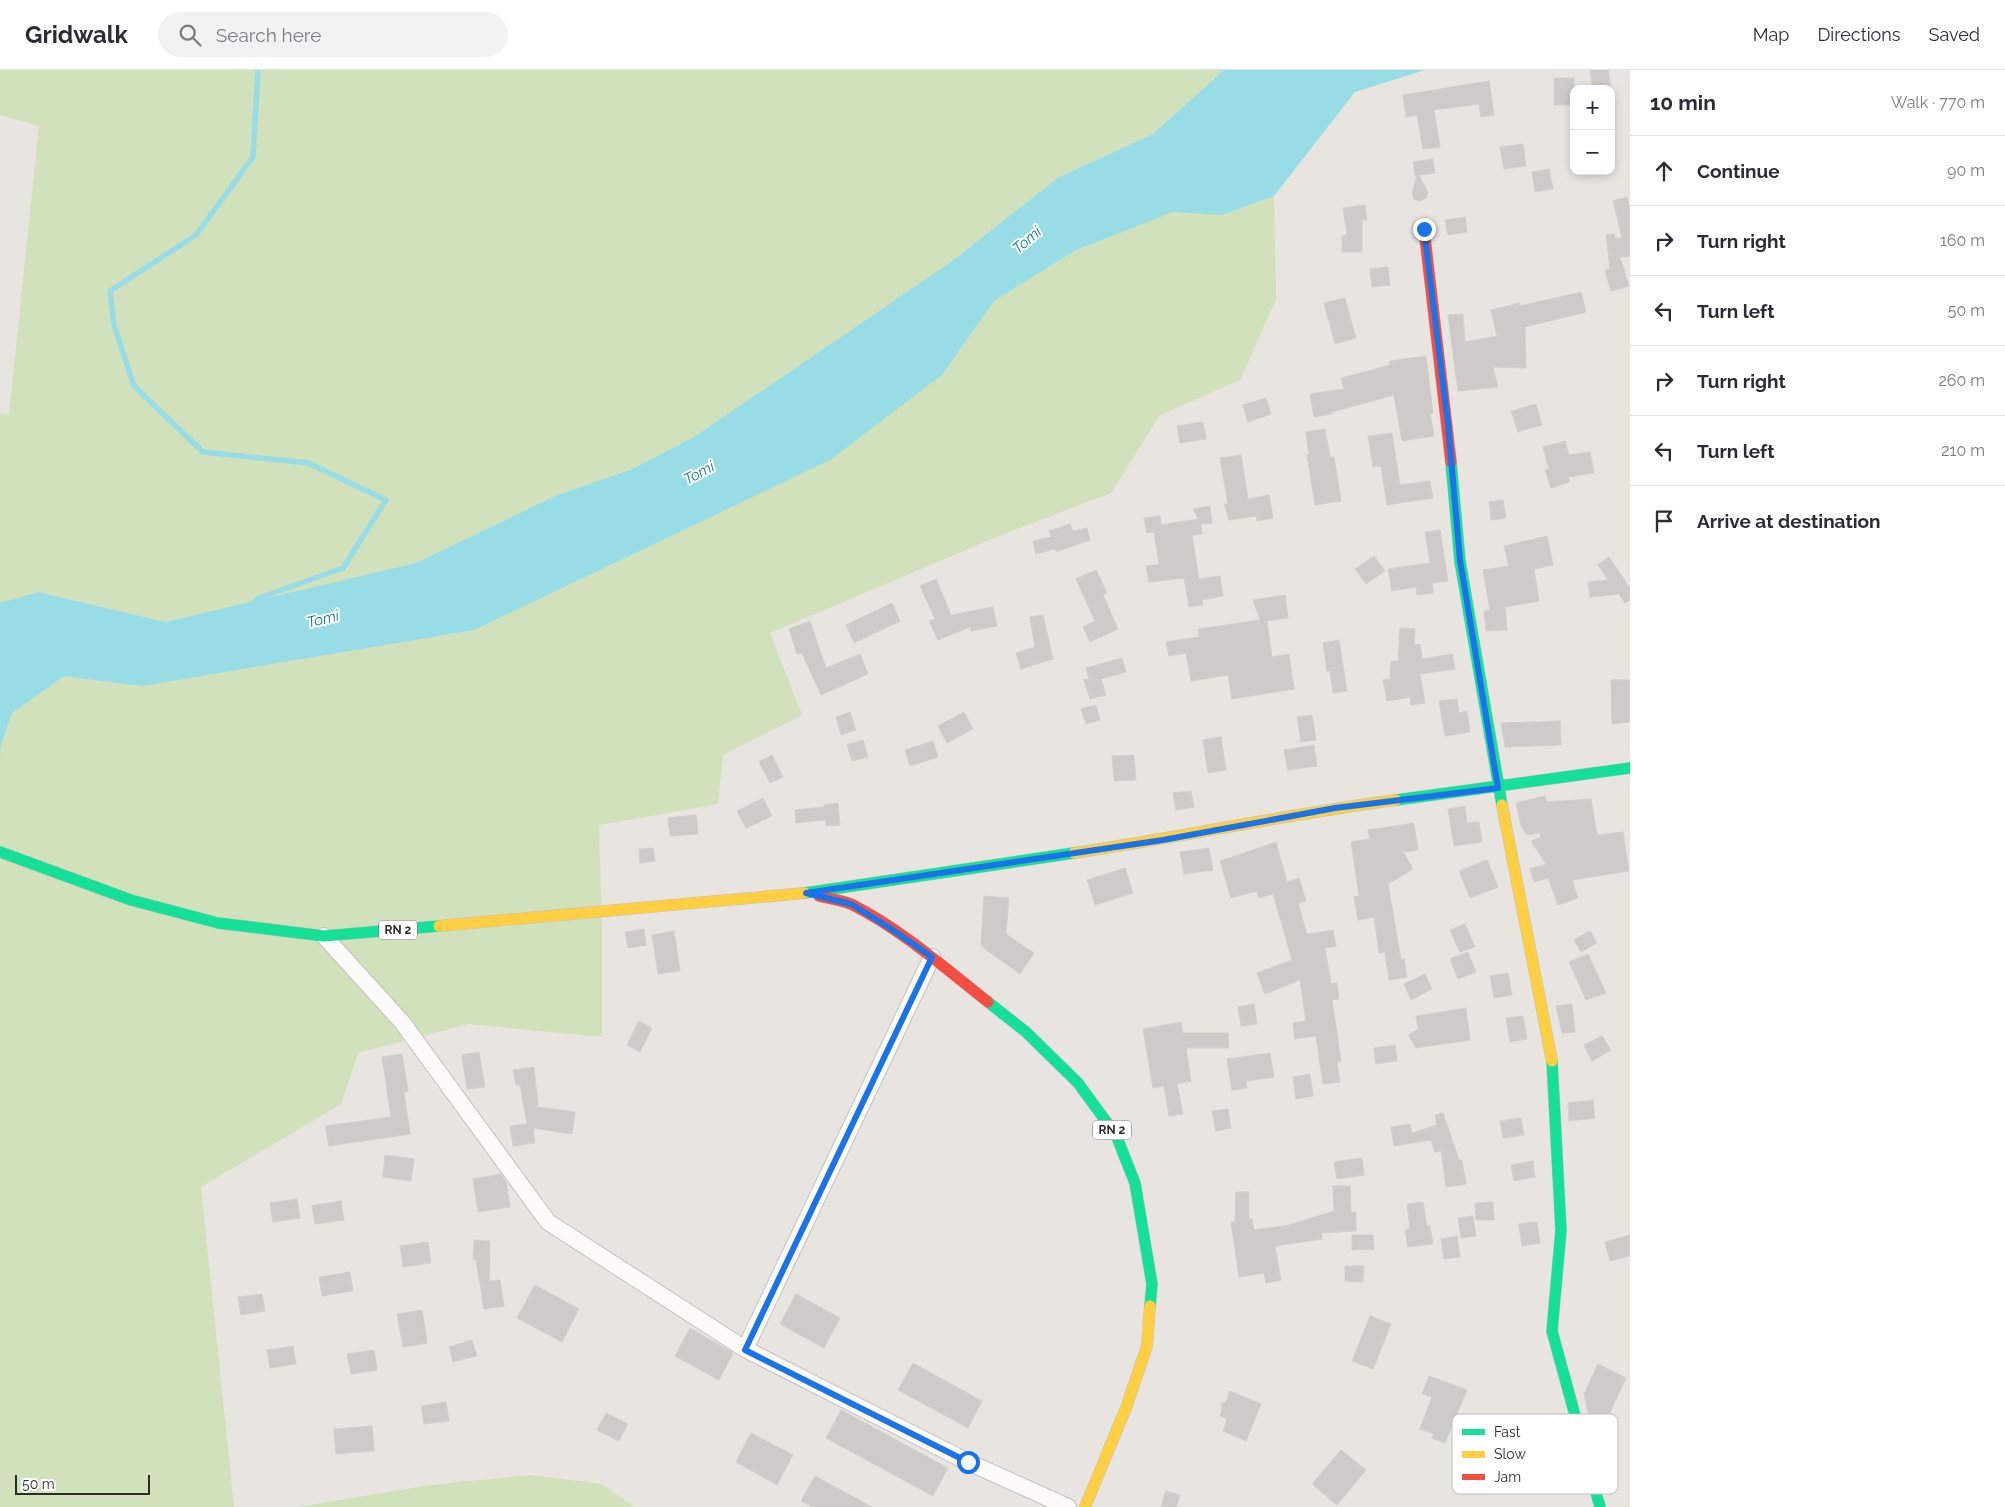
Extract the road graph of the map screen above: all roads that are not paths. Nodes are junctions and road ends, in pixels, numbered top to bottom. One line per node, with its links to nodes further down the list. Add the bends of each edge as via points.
1 (1424, 229): 3 (main road, via 1448,424 1460,560)
2 (1630, 768): 3 (main road)
3 (1498, 788): 5 (main road, via 1335,808 1163,840); 9 (main road, via 1552,1053 1560,1230 1552,1331)
4 (0, 852): 6 (main road, RN 2, via 131,900 218,923)
5 (806, 893): 6 (main road, RN 2); 7 (main road, RN 2, via 851,904)
6 (324, 936): 8 (street, via 402,1022 548,1222)
7 (932, 957): 8 (street); 12 (main road, RN 2, via 1026,1032 1078,1083 1116,1135 1134,1183 1152,1284 1147,1346 1126,1408)
8 (745, 1350): 11 (street, via 968,1462)
9 (1575, 1414)
10 (1596, 1494): 13 (main road)
11 (1068, 1507)
12 (1085, 1507)
13 (1600, 1507)

